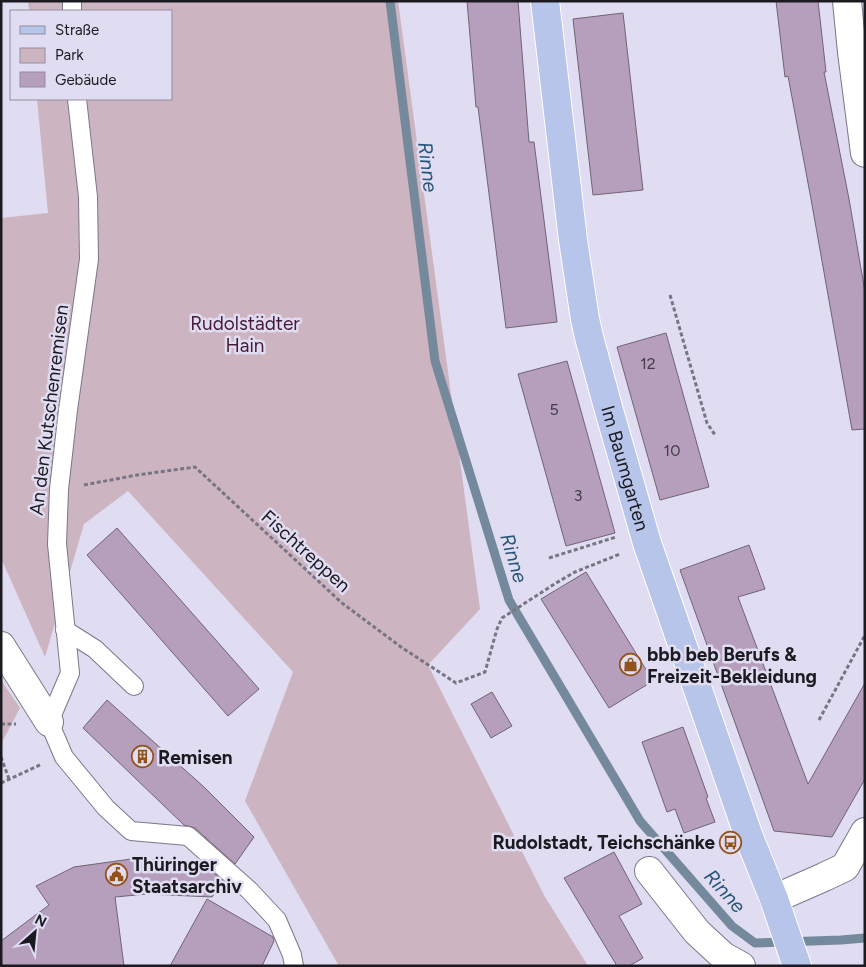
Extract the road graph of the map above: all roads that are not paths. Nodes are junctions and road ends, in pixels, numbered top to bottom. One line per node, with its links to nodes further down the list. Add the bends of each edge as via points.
1 (546, 1): 11 (main road, Im Baumgarten, via 585,319 645,536 749,837)
2 (847, 1): 4 (street)
3 (77, 100): 5 (lane, An den Kutschenremisen, via 88,198 89,259 59,490 57,544)
4 (865, 153)
5 (65, 630): 7 (lane, via 96,649); 8 (lane, An den Kutschenremisen, via 70,673)
6 (1, 646): 8 (street)
7 (134, 686)
8 (49, 722): 13 (lane, via 64,757 106,808 132,831 188,836 249,890 277,920)
9 (865, 832): 11 (street, via 845,867)
10 (649, 871): 14 (street, via 697,932 723,956)
11 (777, 908): 12 (main road, Im Baumgarten)
12 (796, 964)
13 (294, 966)
14 (741, 966)

